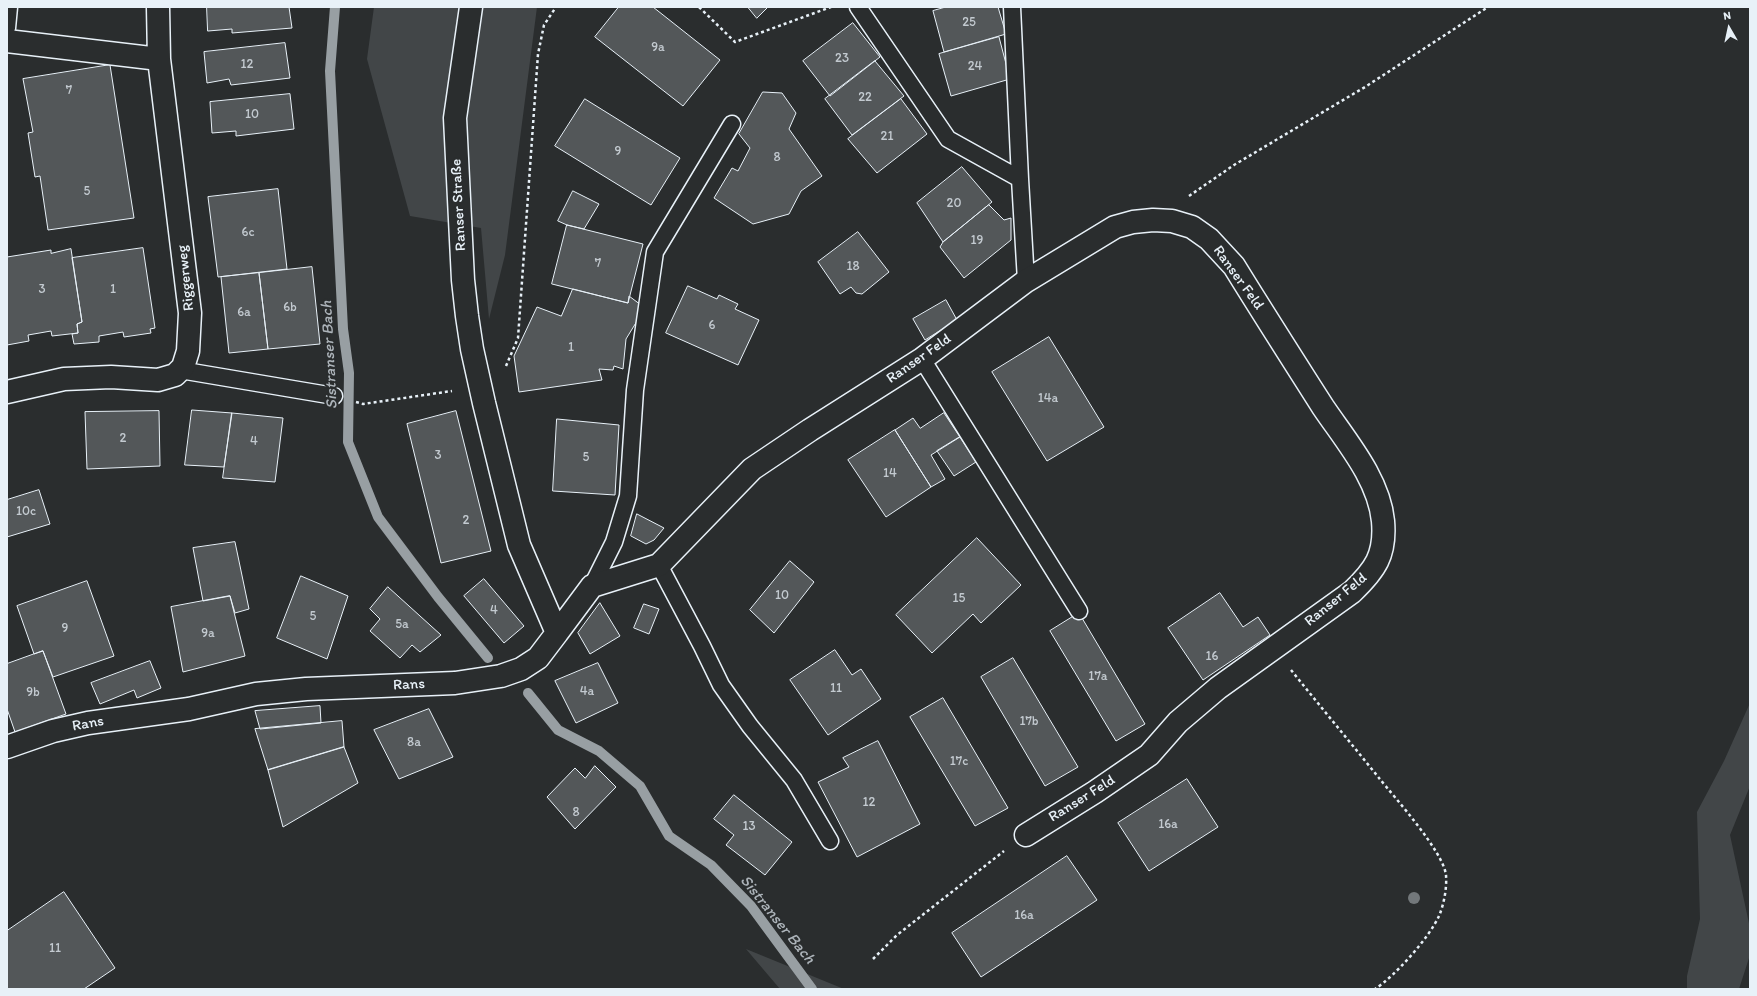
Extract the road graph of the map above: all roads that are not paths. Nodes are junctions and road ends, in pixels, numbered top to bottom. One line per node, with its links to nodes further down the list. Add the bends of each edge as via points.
1 (9, 7): 6 (lane)
2 (158, 7): 8 (street, Riggerweg)
3 (471, 7): 19 (street, Ranser Straße, via 455,136 463,280 472,349 520,545)
4 (858, 7): 10 (lane, via 948,139)
5 (1012, 7): 10 (lane)
6 (7, 28)
7 (7, 41): 8 (street)
8 (159, 59): 13 (street, Riggerweg, via 190,313 188,351)
9 (732, 124): 17 (lane, via 655,252 635,390 628,496 614,542)
10 (1020, 179): 11 (lane)
11 (1026, 281): 12 (street, Ranser Feld); 21 (street, Ranser Feld, via 1115,227 1133,222 1172,221 1192,228 1209,239 1234,266 1360,462 1379,501 1383,521 1381,556 1369,576 1352,592 1218,688 1178,722 1150,755)
12 (922, 359): 16 (street, Ranser Feld, via 752,469); 18 (lane)
13 (180, 370): 14 (street, via 175,376 158,380 111,377 64,380); 15 (lane)
14 (7, 392)
15 (334, 396)
16 (658, 565): 17 (street, Ranser Feld); 22 (lane, via 721,685 794,780)
17 (592, 586): 19 (street)
18 (1079, 611)
19 (557, 633): 20 (street, Rans, via 538,658 521,669 501,676 455,682 256,694 189,709 88,723 53,731)
20 (7, 747)
21 (1026, 835)
22 (830, 841)

